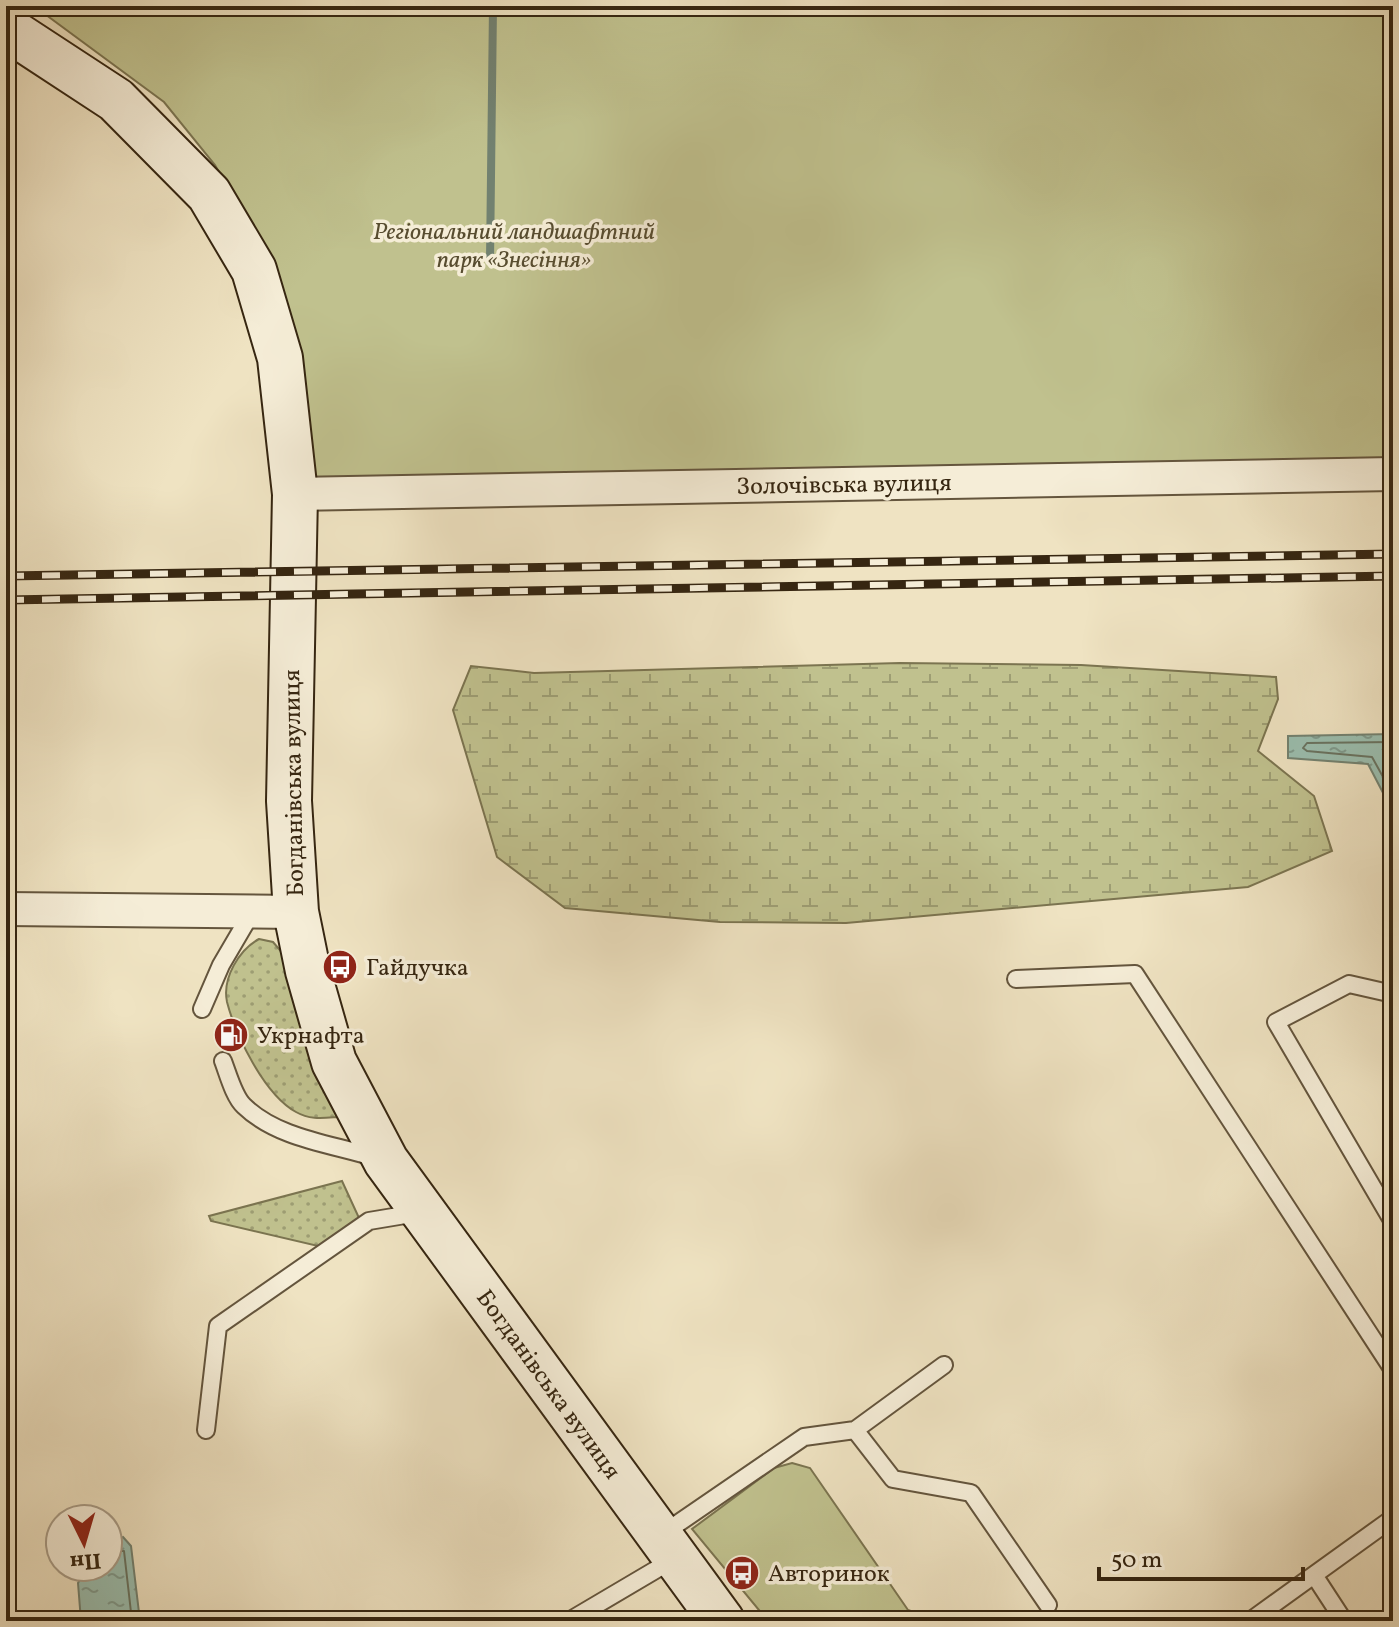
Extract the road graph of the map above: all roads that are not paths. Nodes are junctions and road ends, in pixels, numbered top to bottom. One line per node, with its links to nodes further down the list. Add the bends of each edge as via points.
1 (6, 28): 3 (main road, Богданівська вулиця, via 116,100 209,194 254,270 275,343)
2 (1393, 474): 3 (street, Золочівська вулиця)
3 (295, 494): 6 (main road, Богданівська вулиця, via 289,801)
4 (6, 909): 5 (street)
5 (252, 912): 6 (street); 9 (lane)
6 (296, 912): 11 (main road, Богданівська вулиця, via 334,1062)
7 (1016, 979): 15 (lane, via 1135,974)
8 (1393, 994): 13 (lane, via 1349,984 1276,1022)
9 (202, 1009)
10 (223, 1061): 11 (lane, via 242,1105 295,1137)
11 (386, 1161): 12 (main road, Богданівська вулиця)
12 (423, 1212): 16 (lane, via 369,1221 218,1326); 19 (main road, Богданівська вулиця)
13 (1393, 1222)
14 (944, 1365): 17 (lane)
15 (1393, 1370)
16 (206, 1430)
17 (855, 1430): 19 (lane, via 804,1437); 21 (lane, via 893,1479 971,1493)
18 (1393, 1518): 20 (lane)
19 (667, 1547): 22 (lane); 23 (main road, Богданівська вулиця)
20 (1314, 1575): 24 (lane); 25 (lane)
21 (1048, 1605)
22 (569, 1621)
23 (722, 1621)
24 (1250, 1621)
25 (1344, 1621)

